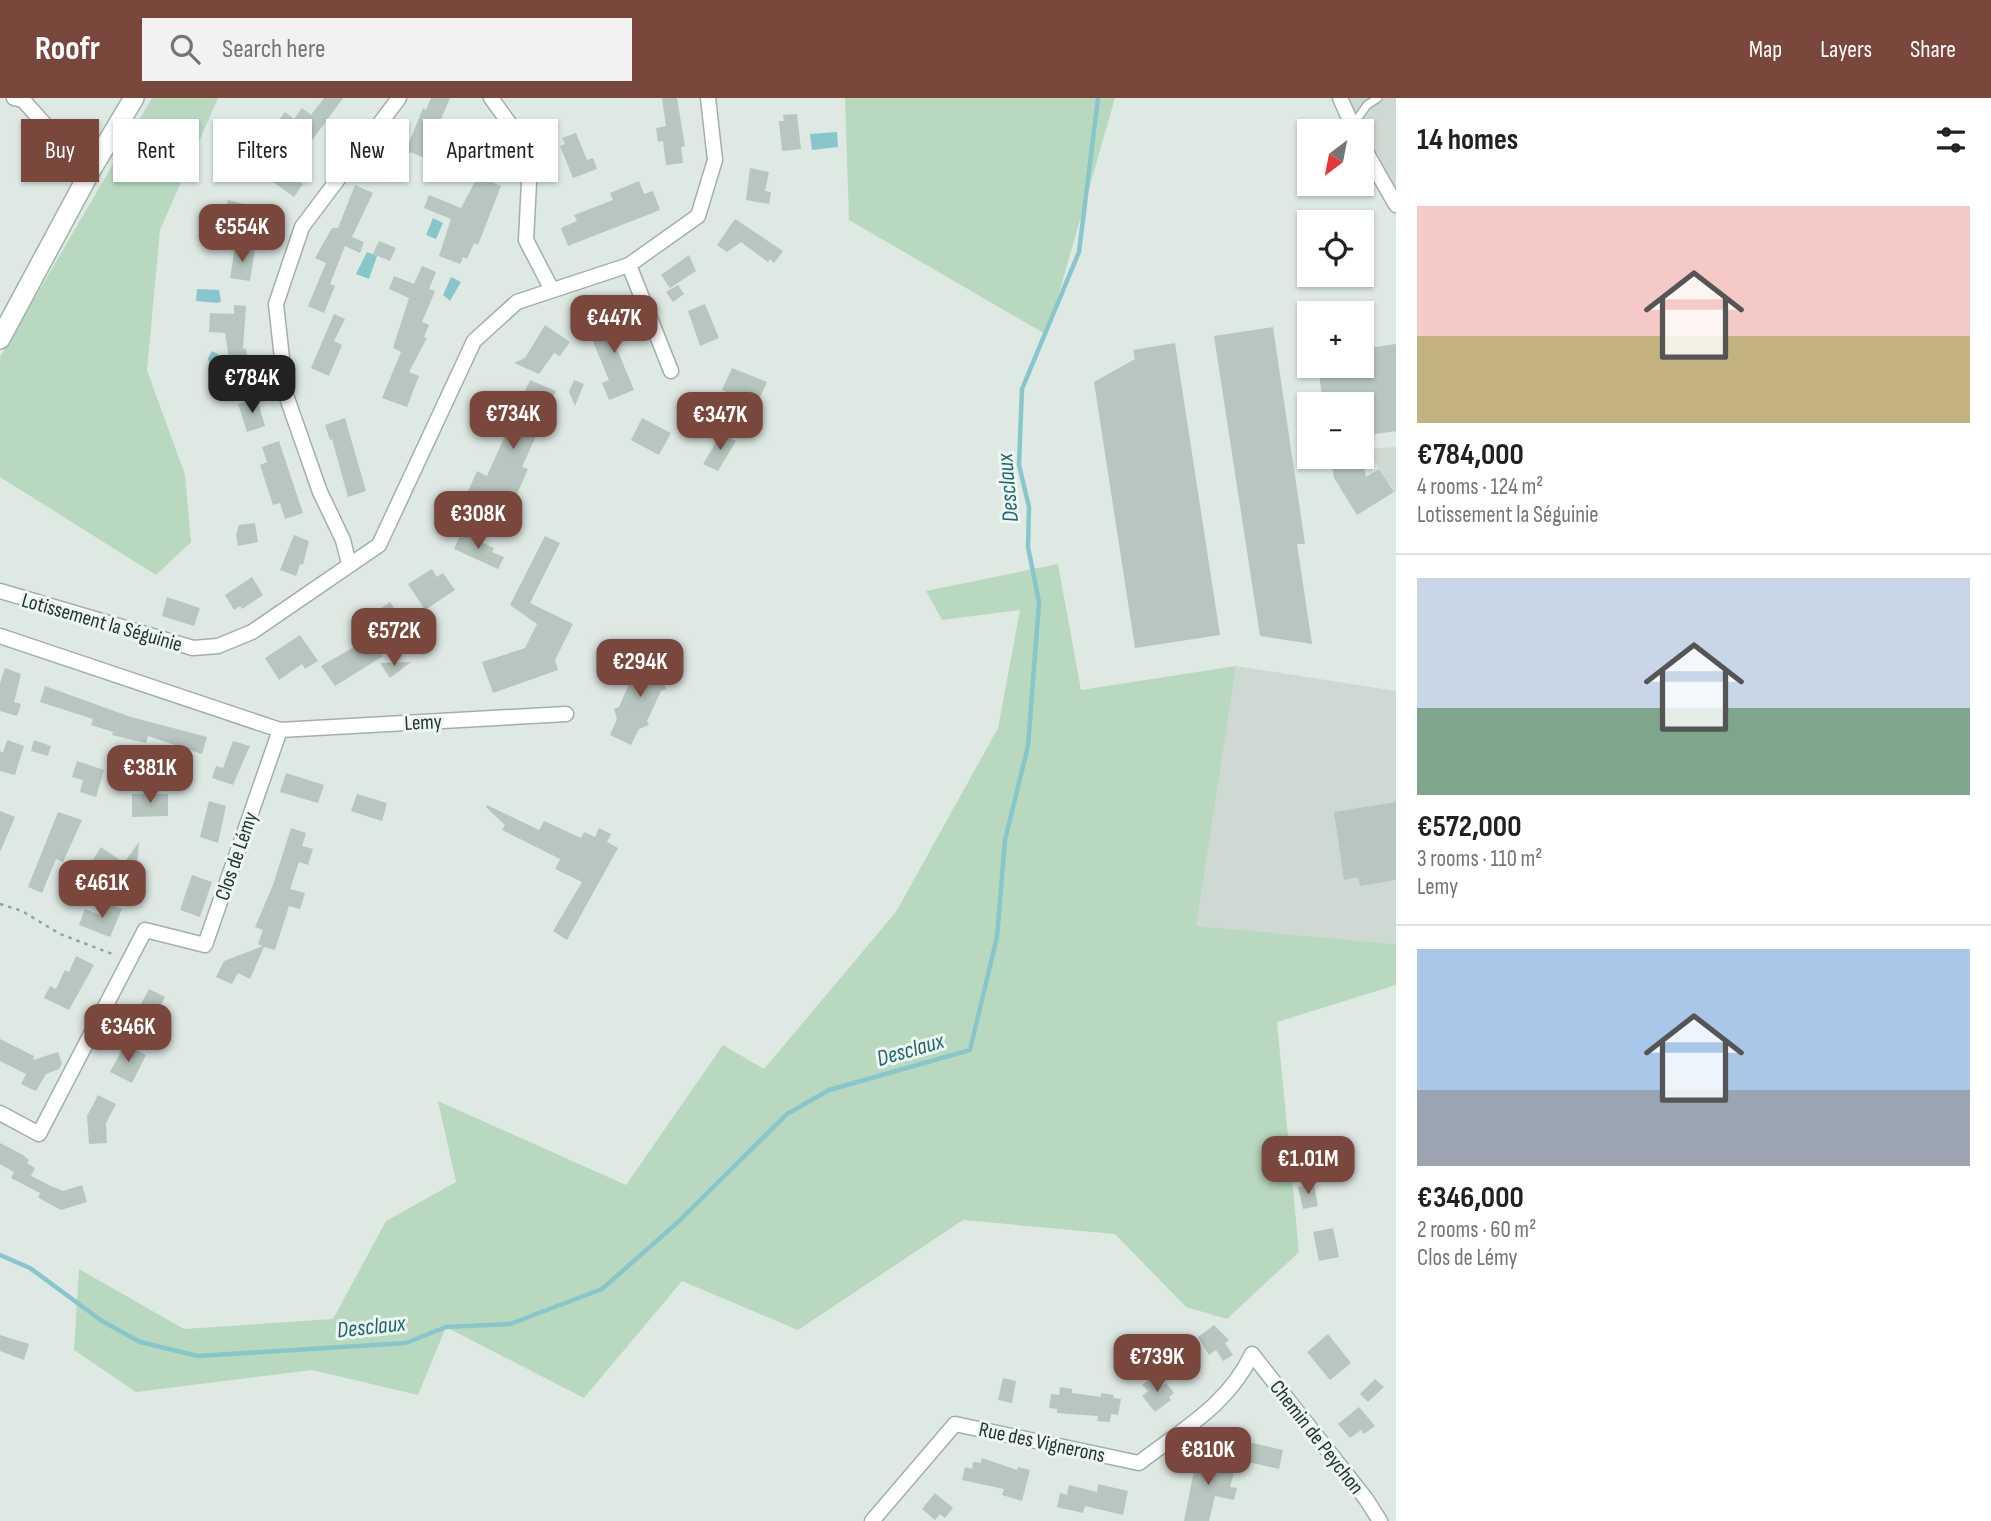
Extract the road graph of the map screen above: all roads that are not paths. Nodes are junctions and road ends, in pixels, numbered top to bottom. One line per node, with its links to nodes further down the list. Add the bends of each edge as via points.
1 (14, 98): 8 (street, via 23,100)
2 (134, 98): 11 (street)
3 (399, 98): 19 (street, via 302,227 276,304 286,396)
4 (491, 98): 16 (street, via 523,142 529,182 526,240)
5 (708, 98): 15 (street, Lotissement la Séguinie, via 715,160 698,216)
6 (1340, 98): 9 (street)
7 (1378, 98): 10 (lane, via 1367,105)
8 (40, 119)
9 (1349, 119)
10 (1359, 119)
11 (99, 156)
12 (1374, 166): 14 (street)
13 (84, 182): 17 (street)
14 (1396, 205)
15 (629, 265): 16 (street, Lotissement la Séguinie); 18 (street)
16 (552, 290): 19 (street, Lotissement la Séguinie, via 517,302 474,341 379,545)
17 (0, 339)
18 (671, 371)
19 (349, 564): 20 (street, Lotissement la Séguinie, via 252,632 218,646 192,648)
20 (0, 591)
21 (0, 636): 23 (street)
22 (566, 714): 23 (street, Lemy)
23 (281, 730): 24 (street, Clos de Lémy, via 205,946 145,930 40,1133)
24 (0, 1113)
25 (1252, 1354): 26 (street, Rue des Vignerons, via 1227,1396 1139,1463 955,1424); 27 (street, Chemin de Peychon)
26 (872, 1521)
27 (1380, 1521)

